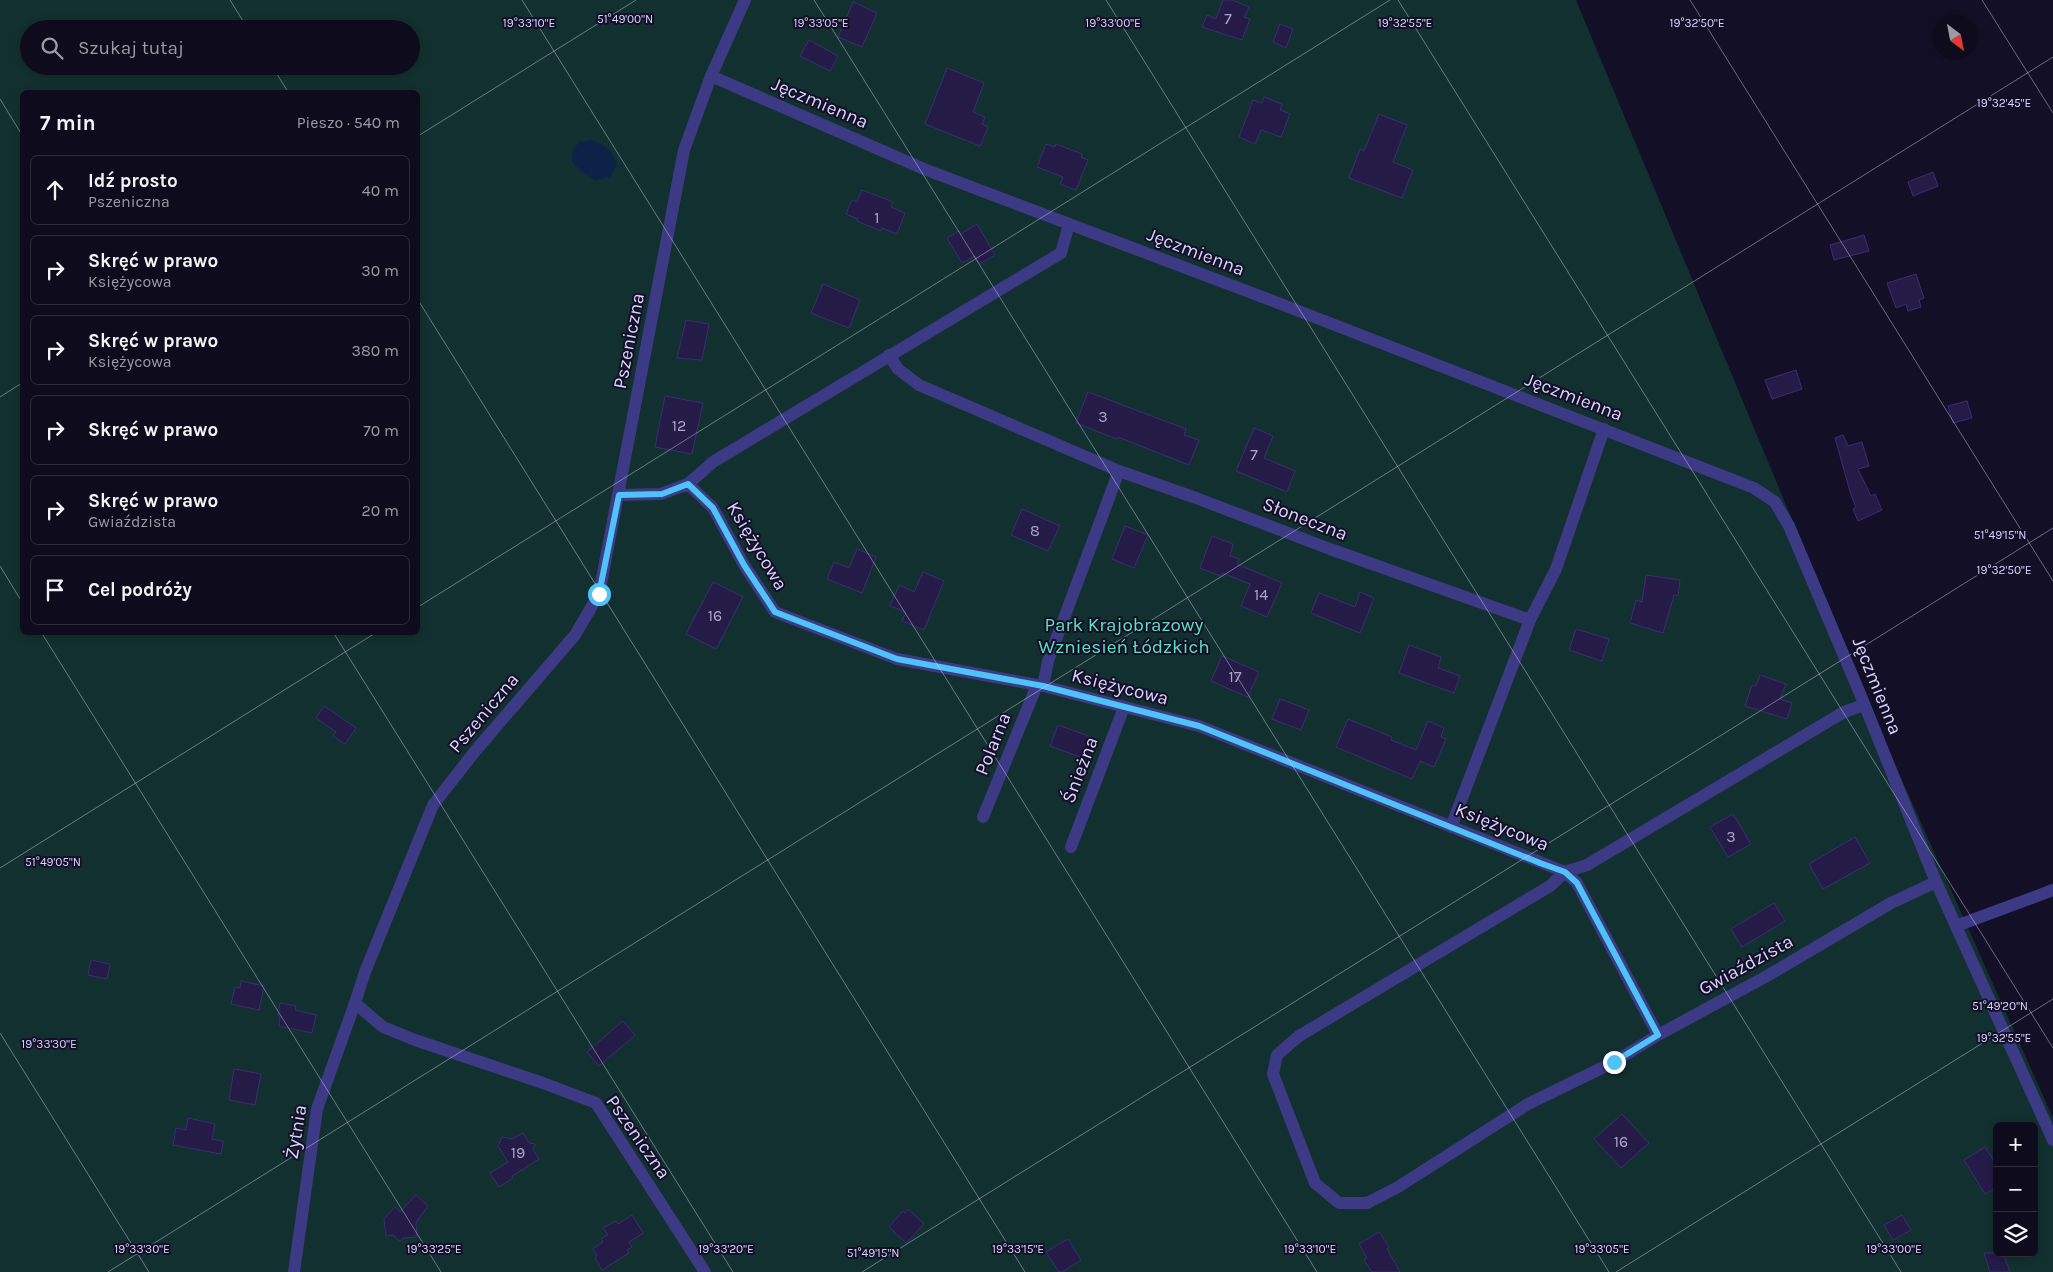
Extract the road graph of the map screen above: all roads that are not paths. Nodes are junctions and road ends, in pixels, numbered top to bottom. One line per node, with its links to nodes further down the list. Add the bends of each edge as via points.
1 (745, 0): 2 (street, Pszeniczna)
2 (711, 76): 3 (street, Jęczmienna, via 924,169); 8 (street, Pszeniczna, via 684,150)
3 (1069, 224): 4 (street, via 1060,253); 5 (street, Jęczmienna)
4 (889, 355): 6 (street, Słoneczna, via 898,369 919,385); 7 (street, via 713,462)
5 (1604, 429): 9 (street, via 1556,569); 11 (street, Jęczmienna, via 1754,488 1775,502 1789,526)
6 (1119, 471): 9 (street, Słoneczna); 10 (street, Polarna)
7 (688, 484): 8 (street, via 662,494); 10 (street, Księżycowa, via 713,508 744,565 775,612 897,659)
8 (619, 495): 20 (street, Pszeniczna, via 599,594 575,635 433,805)
9 (1530, 620): 14 (street)
10 (1040, 686): 12 (street, Księżycowa); 13 (street, Polarna)
11 (1864, 705): 16 (street, via 1844,712 1587,865); 17 (street, Jęczmienna)
12 (1124, 707): 14 (street, Księżycowa, via 1199,726); 15 (street, Śnieżna)
13 (983, 817)
14 (1451, 827): 16 (street, Księżycowa)
15 (1071, 847)
16 (1565, 872): 21 (street, via 1577,883); 21 (street, Gwiaździsta, via 1550,886 1299,1036 1278,1055 1273,1074 1315,1182 1339,1203 1367,1203 1398,1187 1528,1104 1614,1062)
17 (1936, 882): 19 (street, Jęczmienna); 21 (street, Gwiaździsta, via 1891,903)
18 (2053, 890): 19 (street)
19 (1956, 926): 22 (street, Jęczmienna)
20 (355, 1003): 23 (street, Żytnia, via 317,1109); 24 (street, Pszeniczna, via 383,1028 596,1103)
21 (1658, 1035)
22 (2053, 1140)
23 (294, 1272)
24 (705, 1272)

